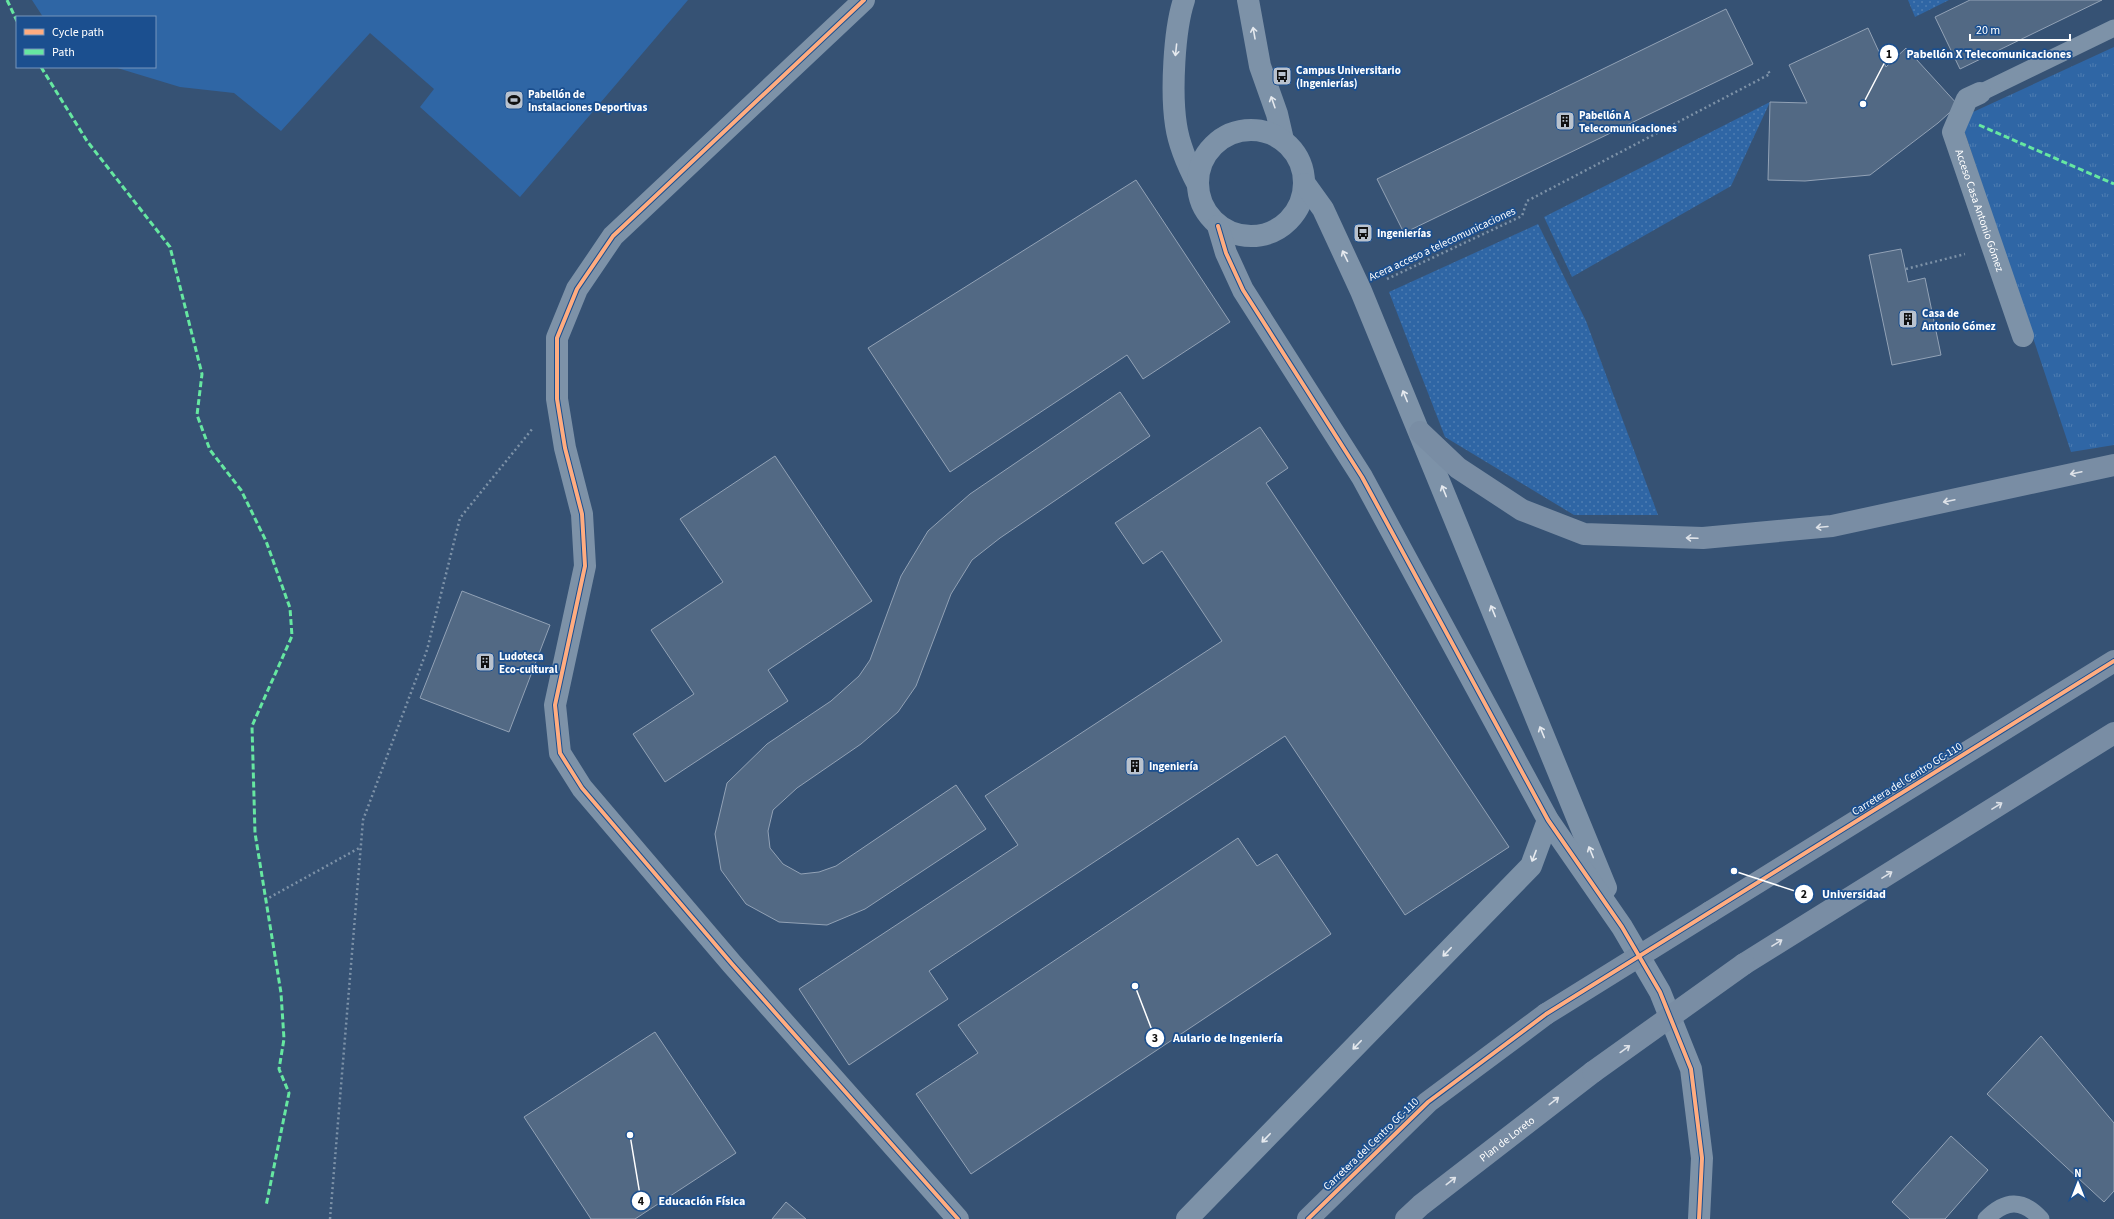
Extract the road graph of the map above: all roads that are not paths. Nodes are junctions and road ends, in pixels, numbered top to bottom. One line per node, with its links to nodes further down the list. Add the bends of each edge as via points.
1 (864, 0): 18 (street, via 613,236 577,288 557,338 556,399 565,448 582,514 585,566 555,705 560,753 582,788 732,964)
2 (1248, 0): 6 (street, one-way to 2, via 1277,114 1260,66)
3 (1180, 4): 8 (street, one-way to 8, via 1174,71 1176,125 1185,158)
4 (2114, 28): 5 (lane)
5 (1980, 93): 10 (street, Acceso Casa Antonio Gómez, via 1967,99 1953,132)
6 (1282, 140): 7 (street, via 1293,150 1300,162); 8 (street, via 1267,133 1251,130 1234,133 1219,141 1207,153 1200,168)
7 (1305, 184): 9 (street, via 1302,201 1294,216 1282,227 1250,237); 11 (street, one-way to 7, via 1323,208)
8 (1198, 185): 9 (street, via 1200,200)
9 (1218, 226): 15 (street, via 1226,253 1243,290 1362,477)
10 (2023, 336)
11 (1420, 432): 12 (main road, one-way to 11, via 1832,526 1703,538 1584,534 1522,510 1458,468); 16 (street, one-way to 11)
12 (2114, 465)
13 (2114, 661): 20 (main road, Carretera del Centro GC-110, bridge, via 1546,1014 1428,1102)
14 (2114, 733): 17 (main road, Plan de Loreto, one-way to 14, bridge, via 1593,1072 1744,964)
15 (1548, 820): 16 (street); 19 (street, one-way to 19, via 1531,866)
16 (1622, 927): 21 (street, via 1660,992 1691,1069 1702,1158)
17 (1412, 1214)
18 (958, 1219)
19 (1188, 1219)
20 (1308, 1219)
21 (1699, 1219)
22 (1986, 1219): 23 (lane, via 2000,1208 2018,1203 2030,1208)
23 (2041, 1219)

